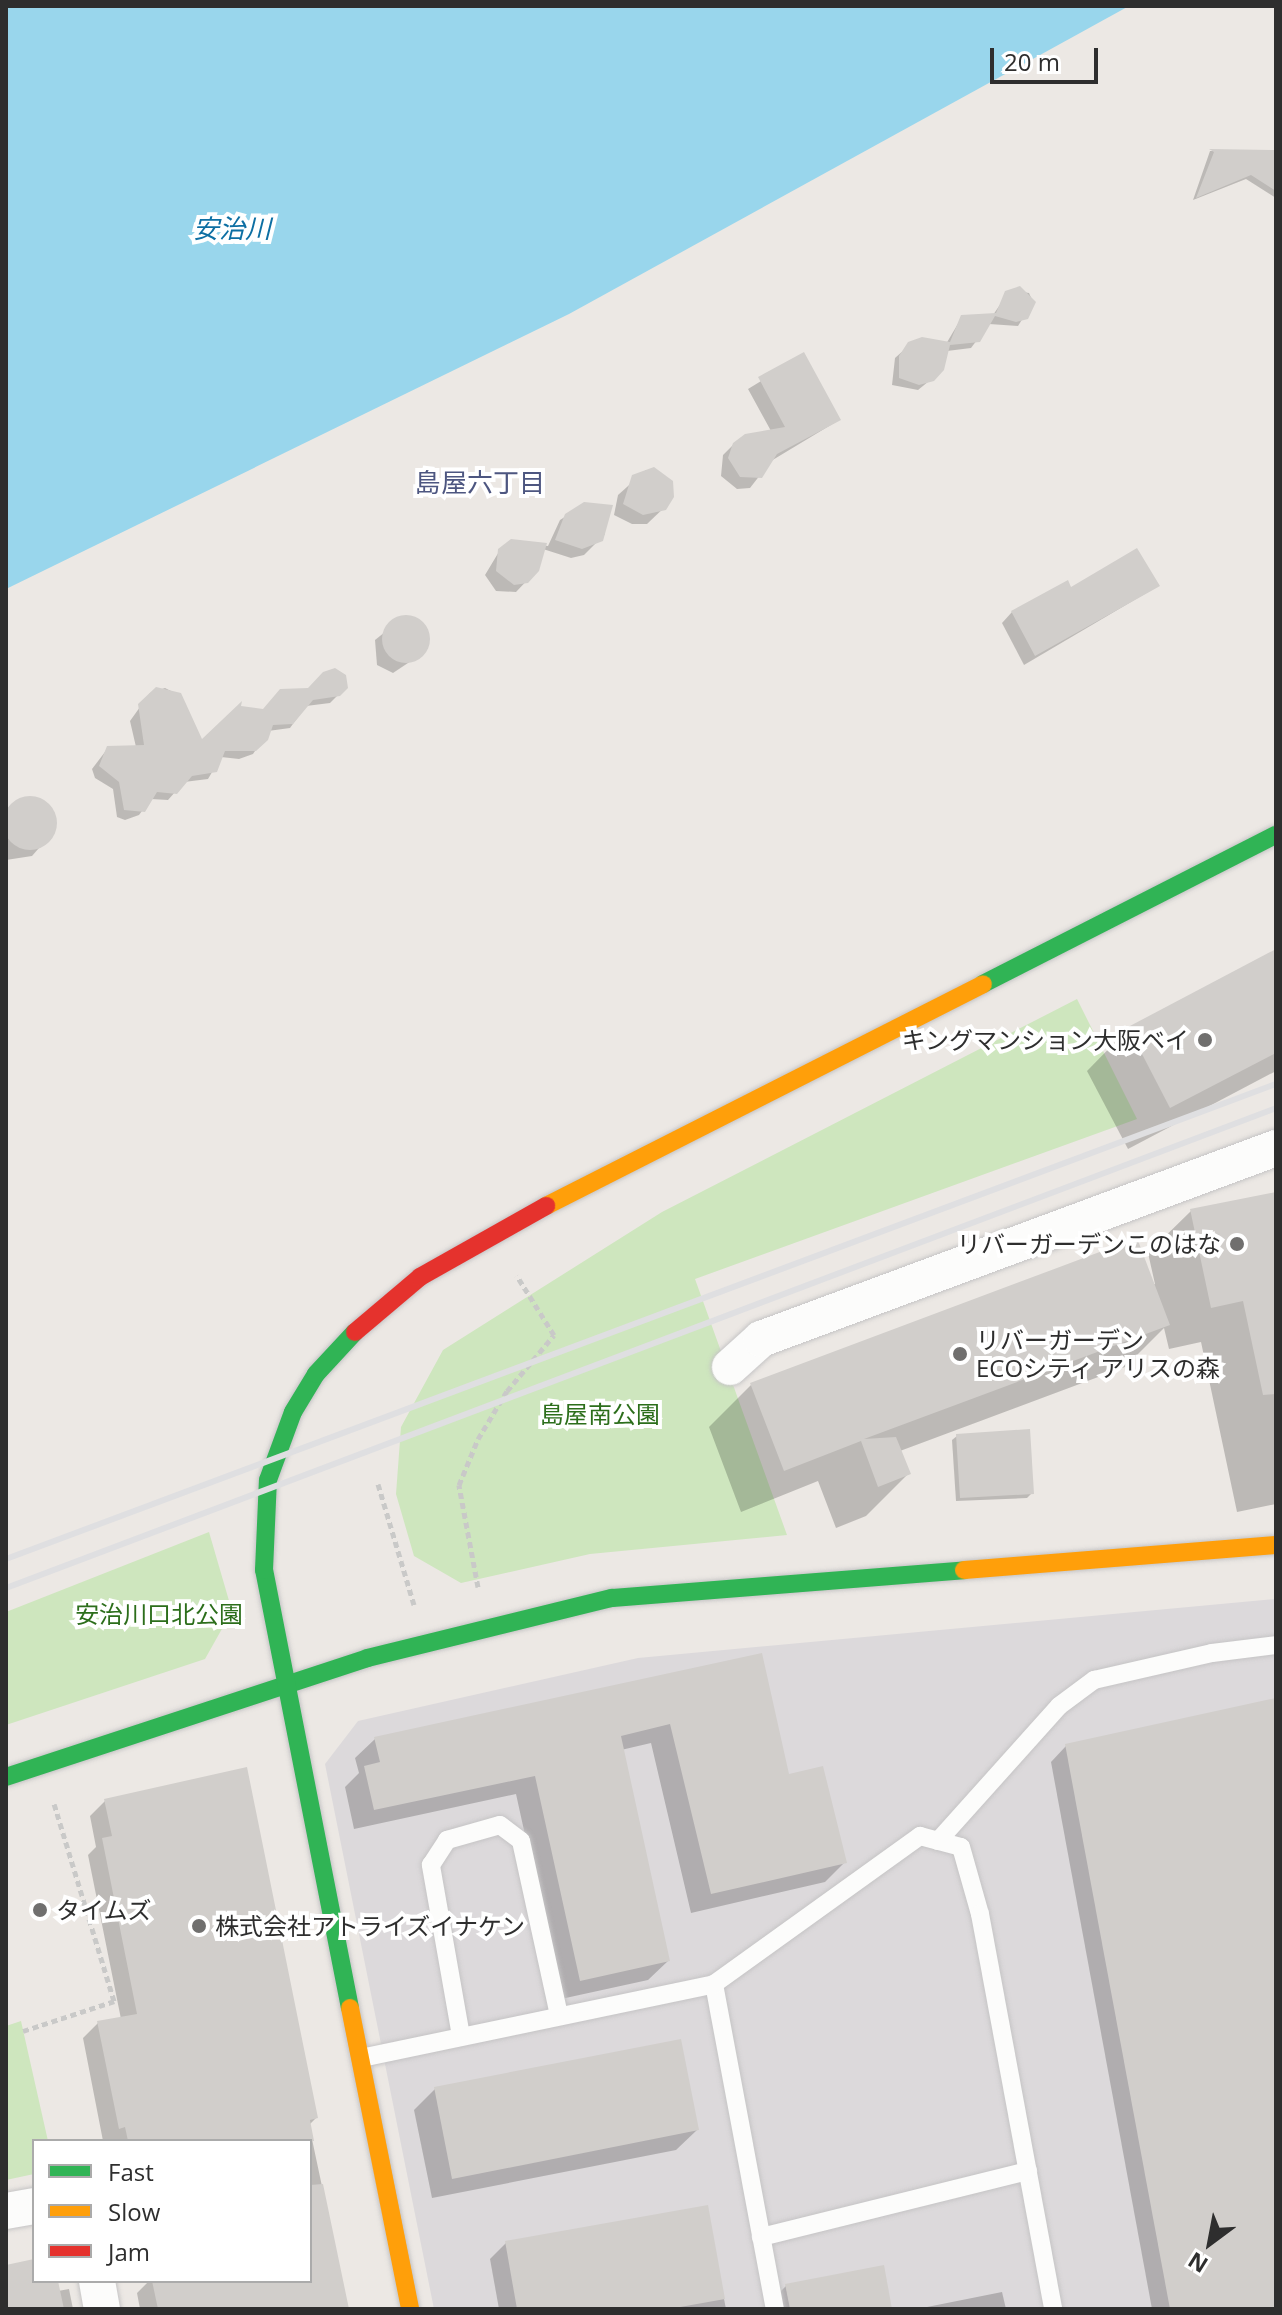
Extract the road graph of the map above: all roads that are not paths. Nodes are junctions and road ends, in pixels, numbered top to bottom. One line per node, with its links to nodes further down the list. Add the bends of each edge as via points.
1 (1276, 835): 6 (street, via 467,1246 380,1309 316,1374 277,1447 268,1480 264,1570)
2 (1276, 1148): 3 (street, via 761,1339)
3 (730, 1367)
4 (1276, 1545): 6 (street, via 612,1598)
5 (1276, 1645): 8 (lane, via 1212,1653 1094,1680 1059,1706)
6 (282, 1684): 7 (street); 12 (street)
7 (6, 1777)
8 (938, 1841): 9 (lane, via 920,1836); 13 (lane, via 961,1847 980,1914)
9 (714, 1984): 10 (lane); 16 (lane)
10 (559, 2016): 11 (lane); 11 (lane, via 521,1841 500,1825 447,1840 431,1865)
11 (461, 2036): 12 (lane)
12 (358, 2058): 19 (street)
13 (1028, 2171): 16 (lane); 21 (lane)
14 (32, 2206): 15 (street)
15 (6, 2211)
16 (761, 2237): 20 (lane)
17 (97, 2283): 18 (street)
18 (102, 2309)
19 (410, 2309)
20 (775, 2309)
21 (1053, 2309)

